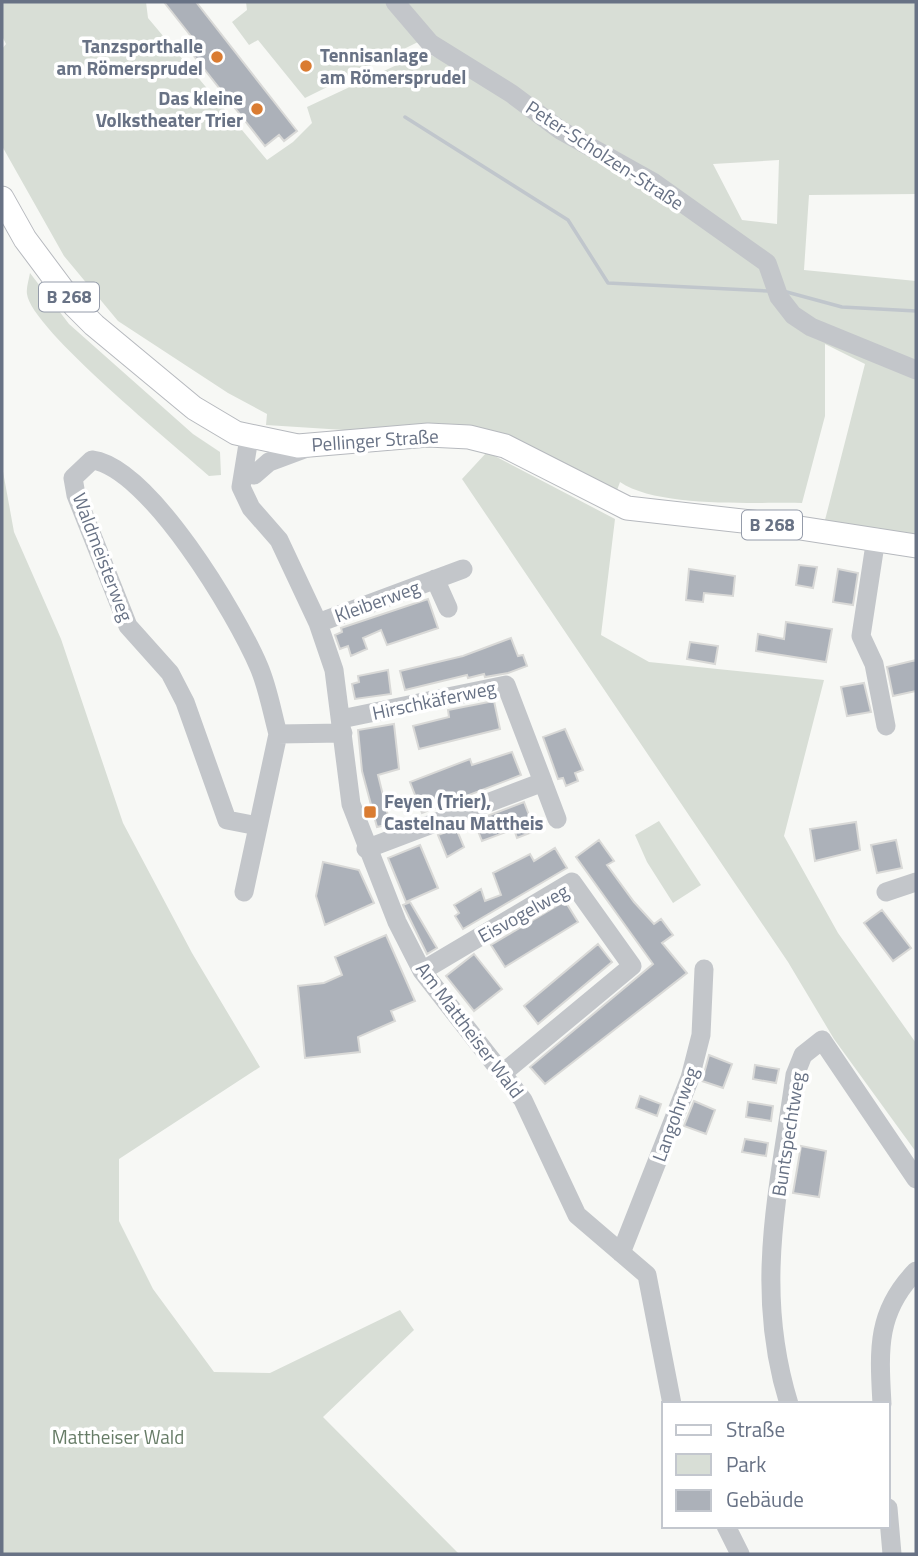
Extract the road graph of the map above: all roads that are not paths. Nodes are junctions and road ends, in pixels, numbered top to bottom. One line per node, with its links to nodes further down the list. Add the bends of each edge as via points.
1 (395, 2): 3 (street, Peter-Scholzen-Straße, via 430,43 560,130 653,183 767,263 779,297 793,315 811,327)
2 (2, 198): 4 (main road, Pellinger Straße / B 268, via 25,239 94,325 194,408)
3 (916, 370)
4 (249, 438): 5 (main road, Pellinger Straße / B 268); 6 (street, Am Mattheiser Wald, via 258,449); 7 (street, Am Mattheiser Wald, via 241,487)
5 (312, 446): 6 (street, via 270,462); 8 (main road, Pellinger Straße / B 268, via 428,435 469,437 505,446 627,508)
6 (254, 475): 7 (street, Am Mattheiser Wald)
7 (260, 517): 13 (street, Am Mattheiser Wald, via 279,540)
8 (876, 538): 9 (main road, Pellinger Straße / B 268); 15 (street, via 861,636 874,664)
9 (916, 546)
10 (463, 569): 11 (street, Kleiberweg)
11 (435, 579): 12 (street, Kleiberweg); 13 (street, Kleiberweg)
12 (447, 608)
13 (318, 623): 14 (street, Am Mattheiser Wald, via 334,670)
14 (342, 726): 16 (street); 17 (street, Hirschkäferweg, via 506,685); 20 (street, Am Mattheiser Wald, via 351,804)
15 (886, 726)
16 (278, 734): 19 (street, Waldmeisterweg); 19 (street, Waldmeisterweg, via 260,670 240,627 209,579 146,493 120,470 92,460 74,478 76,495 128,626 170,673 185,702 227,820)
17 (542, 782): 18 (street, Hirschkäferweg); 20 (street)
18 (556, 819)
19 (258, 825): 22 (street, Waldmeisterweg)
20 (366, 849): 25 (street, Am Mattheiser Wald)
21 (916, 882): 23 (street)
22 (244, 892)
23 (886, 892)
24 (704, 970): 28 (street, Langohrweg, via 701,1035 690,1078)
25 (422, 971): 26 (street, Am Mattheiser Wald); 26 (street, Eisvogelweg, via 572,883 632,966)
26 (503, 1073): 28 (street, Am Mattheiser Wald, via 536,1123 577,1215)
27 (916, 1179): 31 (street, Buntspechtweg, via 822,1040 803,1055 795,1075 769,1275 776,1363)
28 (621, 1253): 30 (street, Am Mattheiser Wald, via 647,1275)
29 (916, 1271): 32 (street, via 891,1302 883,1324 879,1350)
30 (672, 1402)
31 (788, 1402)
32 (882, 1402)
33 (727, 1528): 35 (street)
34 (890, 1528): 36 (street)
35 (740, 1554)
36 (892, 1554)

